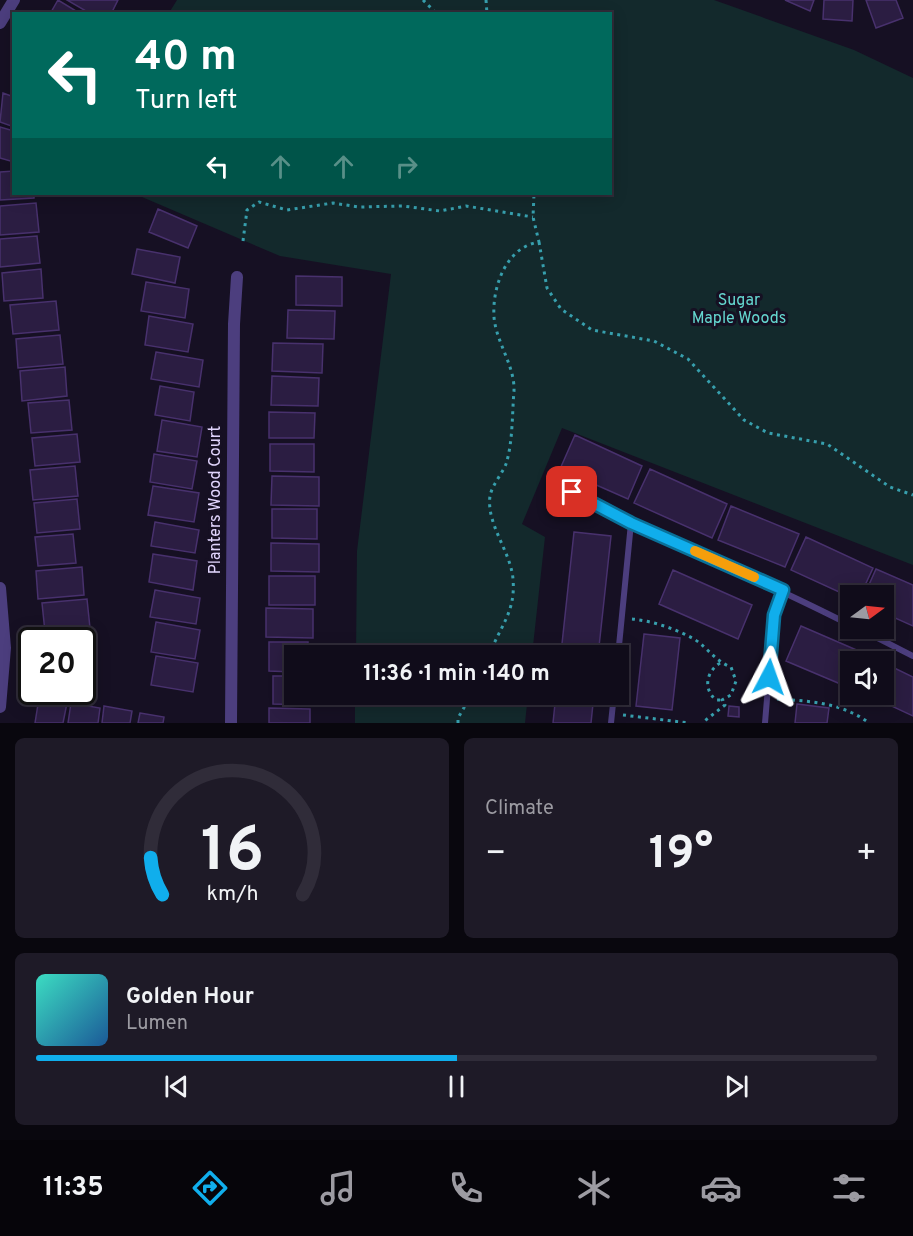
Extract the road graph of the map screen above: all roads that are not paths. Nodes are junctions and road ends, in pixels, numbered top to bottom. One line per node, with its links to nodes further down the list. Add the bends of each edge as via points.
1 (14, 0): 2 (street)
2 (0, 23)
3 (237, 277): 14 (street, Planters Wood Court)
4 (572, 492): 5 (lane)
5 (631, 523): 7 (lane); 10 (lane)
6 (0, 588): 13 (street, via 5,648)
7 (783, 590): 8 (lane); 16 (lane, via 774,615)
8 (840, 620)
9 (880, 639): 11 (lane)
10 (619, 645)
11 (913, 656)
12 (613, 705): 15 (lane)
13 (0, 707)
14 (231, 723)
15 (611, 723)
16 (765, 723)

